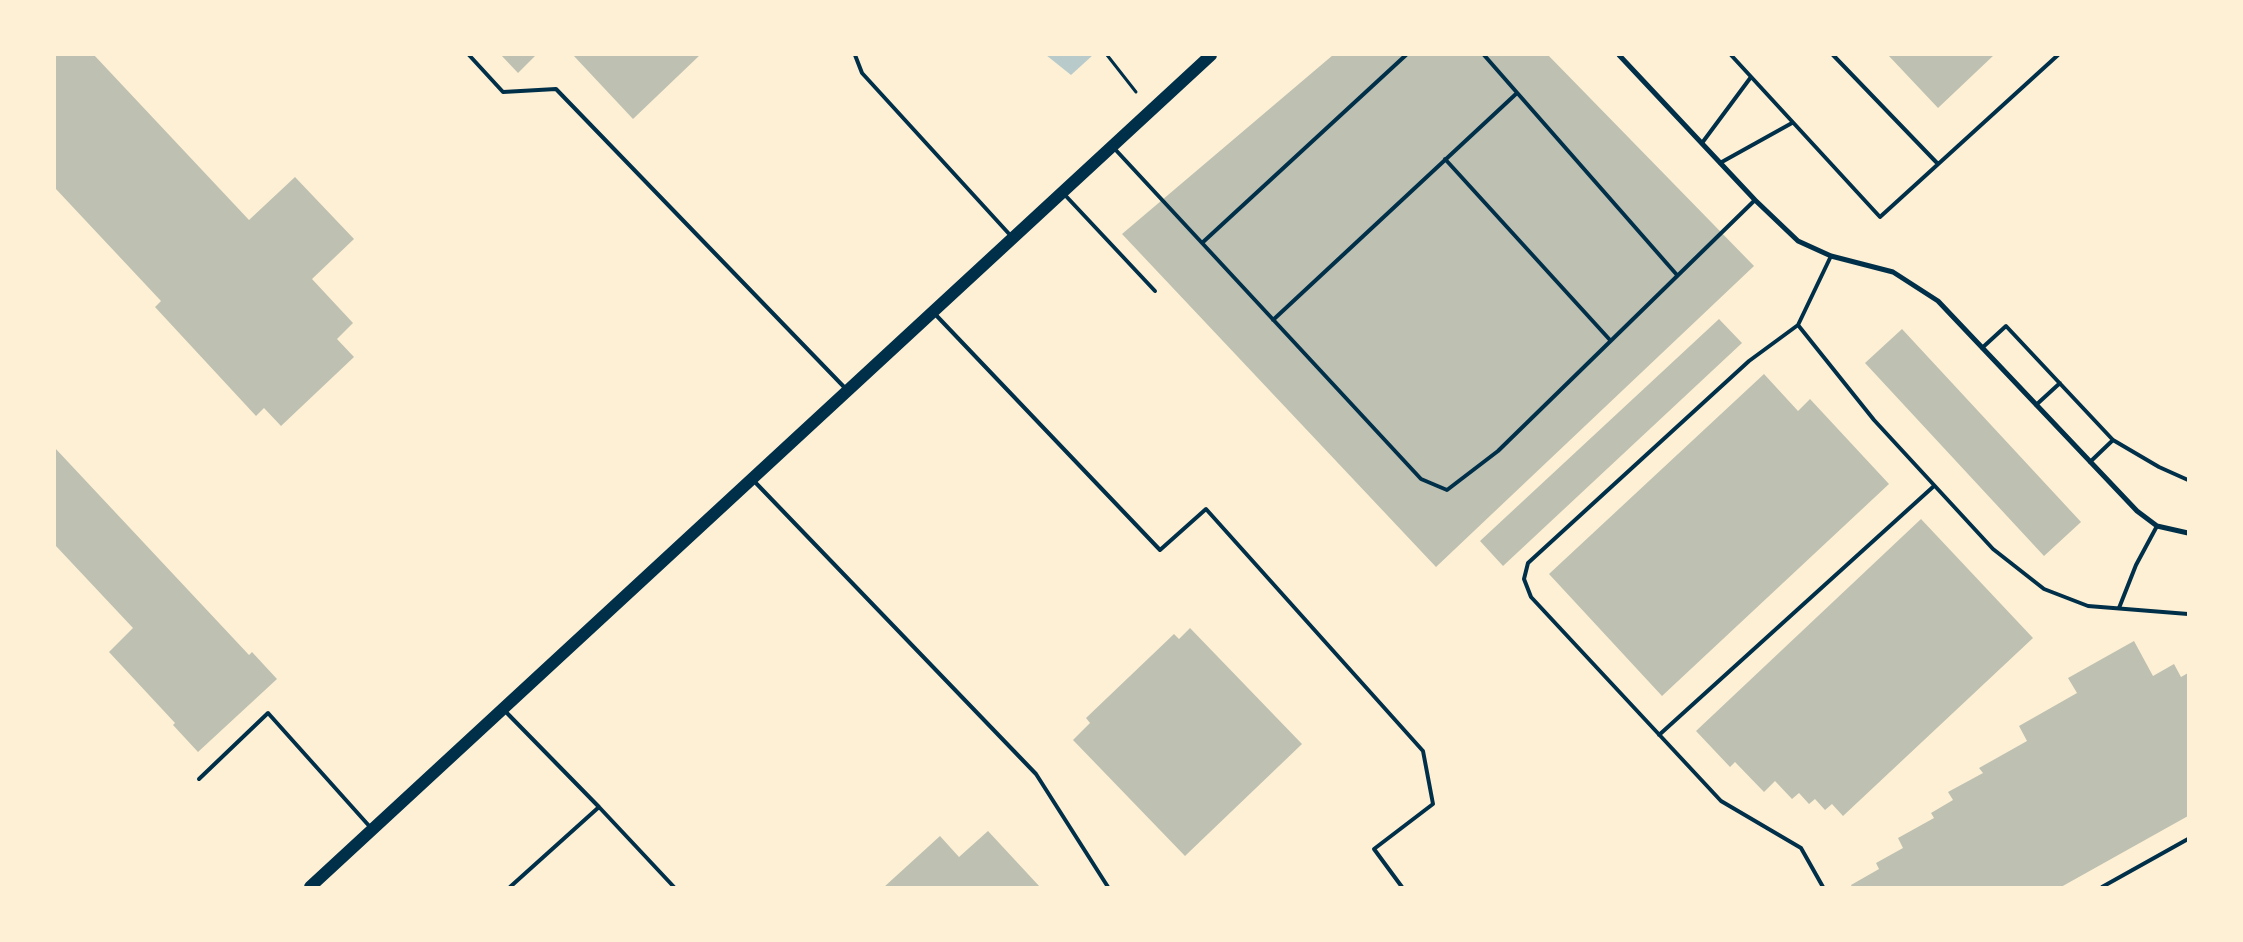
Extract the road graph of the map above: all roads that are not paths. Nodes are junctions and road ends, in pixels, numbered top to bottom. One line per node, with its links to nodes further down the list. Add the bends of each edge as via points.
1 (469, 55): 31 (lane, via 502,92 556,89)
2 (855, 55): 20 (lane, via 862,73)
3 (1211, 55): 14 (main road)
4 (1406, 55): 21 (lane)
5 (1484, 55): 11 (lane)
6 (1619, 55): 13 (street)
7 (1731, 55): 10 (lane)
8 (1833, 55): 17 (lane)
9 (2058, 55): 17 (lane)
10 (1751, 77): 12 (lane); 13 (lane)
11 (1517, 93): 15 (lane); 23 (lane)
12 (1792, 123): 16 (lane); 17 (lane, via 1880,217)
13 (1702, 143): 16 (street)
14 (1112, 146): 18 (main road); 21 (lane)
15 (1444, 159): 26 (lane); 28 (lane)
16 (1720, 163): 19 (street)
17 (1938, 164)
18 (1062, 192): 20 (main road); 24 (lane)
19 (1755, 200): 22 (street, via 1798,241); 23 (lane)
20 (1013, 238): 25 (main road)
21 (1202, 242): 26 (lane)
22 (1831, 256): 27 (lane); 29 (street, via 1893,272 1938,301)
23 (1677, 275): 28 (lane)
24 (1155, 291)
25 (933, 311): 31 (main road); 52 (lane, via 1160,550 1206,509 1423,751 1433,804 1374,849)
26 (1273, 320): 28 (lane, via 1421,479 1447,490 1498,451)
27 (1798, 325): 37 (lane, via 1874,420); 43 (lane, via 1749,361 1528,563 1524,579 1531,597)
28 (1610, 340)
29 (1982, 348): 30 (lane, via 2006,326); 32 (street)
30 (2060, 383): 32 (lane); 33 (lane)
31 (847, 390): 35 (main road)
32 (2036, 405): 34 (street)
33 (2113, 440): 34 (lane); 36 (lane)
34 (2090, 462): 38 (street, via 2137,511)
35 (752, 478): 42 (main road); 51 (lane, via 1036,774)
36 (2188, 480)
37 (1934, 486): 40 (lane, via 1993,549 2044,589 2088,606); 43 (lane)
38 (2157, 526): 39 (street); 40 (lane, via 2136,565)
39 (2188, 533)
40 (2119, 608): 41 (lane)
41 (2188, 614)
42 (502, 709): 45 (lane); 46 (main road)
43 (1659, 735): 53 (lane, via 1721,801 1801,848)
44 (198, 779): 46 (lane, via 268,713)
45 (599, 807): 49 (lane); 50 (lane)
46 (373, 831): 48 (main road)
47 (2188, 839): 54 (lane)
48 (310, 887)
49 (510, 887)
50 (674, 887)
51 (1108, 887)
52 (1402, 887)
53 (1823, 887)
54 (2102, 887)

